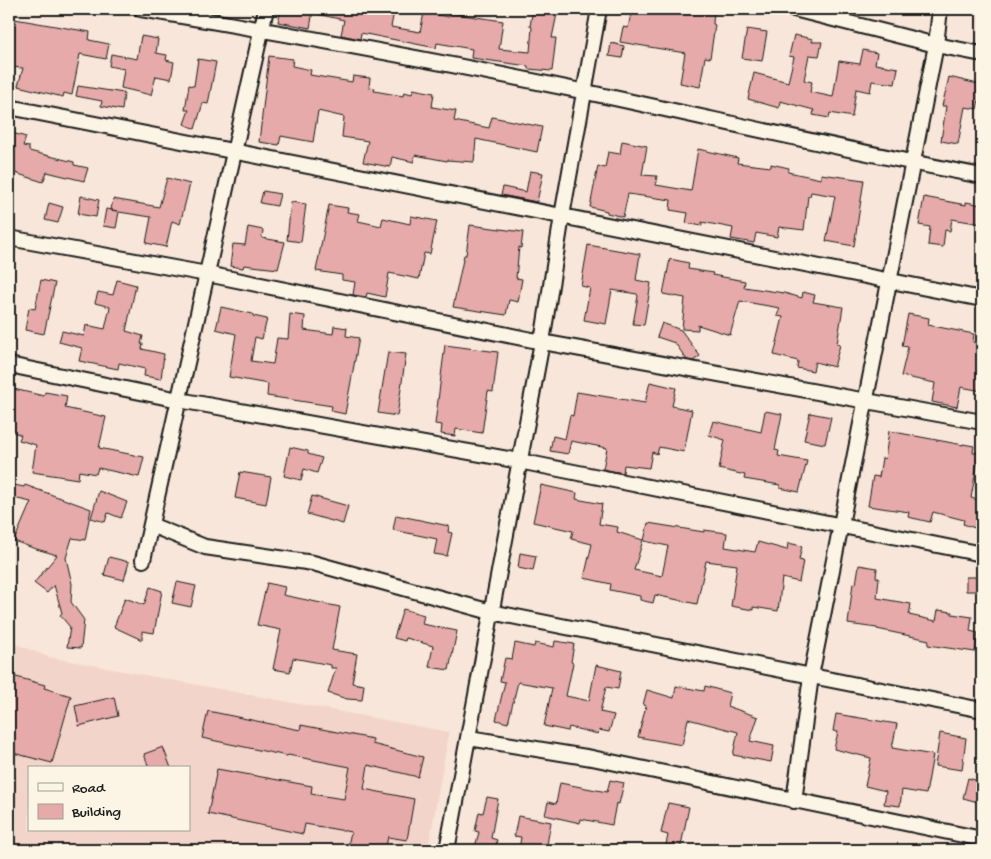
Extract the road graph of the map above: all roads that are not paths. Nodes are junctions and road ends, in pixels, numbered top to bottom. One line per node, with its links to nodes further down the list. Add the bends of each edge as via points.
1 (141, 9): 6 (street)
2 (266, 9): 6 (street)
3 (599, 9): 9 (street)
4 (794, 9): 7 (street)
5 (940, 9): 7 (street)
6 (262, 29): 9 (street); 11 (street)
7 (936, 45): 8 (street); 12 (street)
8 (982, 54)
9 (584, 92): 12 (street); 14 (street)
10 (9, 107): 11 (street)
11 (235, 150): 14 (street); 16 (street)
12 (912, 163): 13 (street); 17 (street)
13 (982, 176)
14 (562, 216): 17 (street); 19 (street)
15 (9, 238): 16 (street)
16 (207, 274): 19 (street); 21 (street)
17 (889, 280): 18 (street); 22 (street)
18 (982, 299)
19 (542, 342): 22 (street); 24 (street)
20 (9, 365): 21 (street)
21 (179, 400): 24 (street); 25 (street)
22 (866, 400): 23 (street); 26 (street)
23 (982, 422)
24 (520, 461): 26 (street); 29 (street)
25 (151, 524): 28 (street); 29 (street, via 204,547 313,563)
26 (841, 526): 27 (street); 30 (street)
27 (982, 554)
28 (143, 560)
29 (491, 612): 30 (street); 32 (street)
30 (811, 676): 31 (street); 33 (street)
31 (982, 710)
32 (468, 738): 33 (street, via 592,758); 35 (street)
33 (794, 800): 34 (street)
34 (982, 840)
35 (447, 850)

